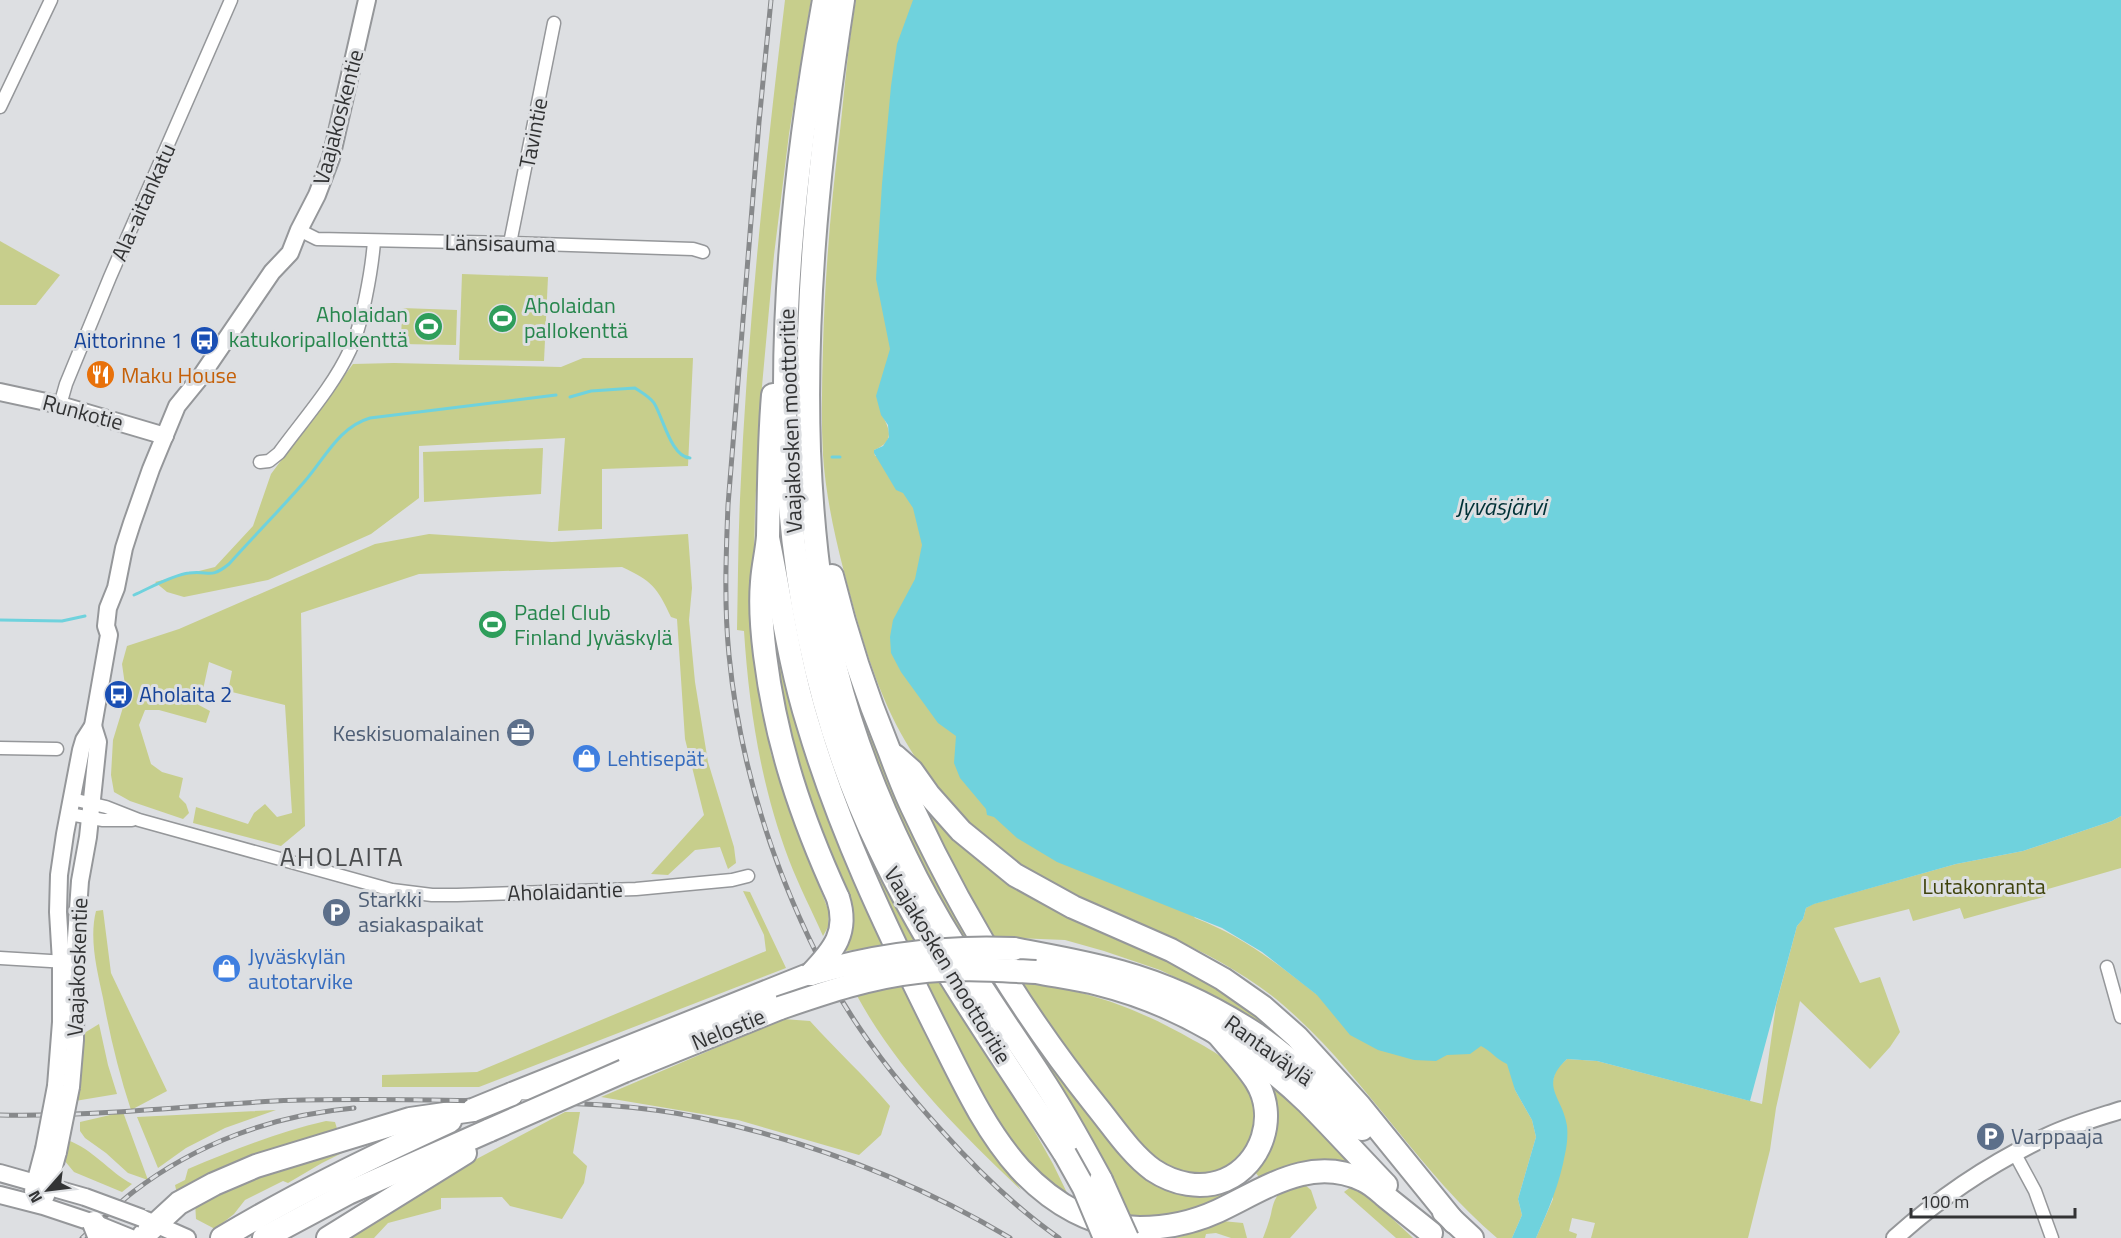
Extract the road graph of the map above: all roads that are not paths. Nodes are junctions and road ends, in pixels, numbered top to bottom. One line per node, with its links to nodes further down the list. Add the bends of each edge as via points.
1 (51, 0): 7 (street)
2 (231, 0): 14 (street, Ala-aitankatu, via 106,288)
3 (367, 0): 8 (main road, Vaajakoskentie, via 331,158)
4 (824, 0): 12 (highway, Vaajakosken moottoritie, via 809,88)
5 (843, 0): 17 (highway, Vaajakosken moottoritie, via 816,208 808,349)
6 (554, 23): 10 (street, Tavintie)
7 (0, 107)
8 (299, 230): 9 (street, Länsisauma, via 316,239); 15 (main road, Vaajakoskentie, via 281,247 272,272 199,379 186,411)
9 (374, 241): 10 (street, Länsisauma); 16 (street, via 351,349 279,453)
10 (510, 243): 11 (street, Länsisauma)
11 (703, 252)
12 (787, 289): 18 (highway, via 770,430); 51 (highway, Vaajakosken moottoritie, bridge, via 787,484 792,532 810,644 837,740 878,847 910,909 1065,1154)
13 (0, 392): 14 (main road, Runkotie)
14 (60, 405): 15 (main road, Runkotie)
15 (165, 436): 19 (main road, Vaajakoskentie, via 132,523 108,608 109,635)
16 (260, 462)
17 (812, 505): 22 (highway, via 847,637); 52 (highway, Vaajakosken moottoritie, bridge, via 820,584 837,673 885,812 927,900 1048,1088 1101,1180)
18 (768, 538): 30 (highway, bridge, via 762,618 782,752 843,918 839,936); 45 (highway, via 806,720 841,822 946,1048 992,1133 1021,1170 1042,1190 1092,1220 1113,1227 1137,1228 1157,1228 1196,1219 1281,1180 1312,1171 1341,1171 1366,1181)
19 (93, 726): 23 (main road, Vaajakoskentie, via 84,740); 24 (main road, Vaajakoskentie, via 98,742)
20 (0, 748): 21 (street)
21 (57, 749)
22 (889, 750): 33 (highway, via 912,807 967,914 1038,1028 1137,1155 1155,1171 1185,1184 1211,1184 1240,1172 1259,1149 1265,1130 1264,1102 1256,1081); 42 (highway, via 912,771 961,831 1016,875 1073,907 1172,950 1263,1007 1297,1037 1359,1104)
23 (70, 807): 24 (street, Aholaidantie); 28 (main road, Vaajakoskentie, via 59,875 58,912)
24 (91, 810): 25 (street, Aholaidantie, via 103,820 140,820 392,890 432,895 636,889); 28 (main road, Vaajakoskentie, via 76,938)
25 (748, 876)
26 (1014, 950): 30 (highway, Nelostie, bridge, via 972,947 909,952); 42 (highway, Rantaväylä, via 1122,972 1208,1007 1257,1035 1317,1084)
27 (0, 958): 28 (street)
28 (69, 962): 39 (main road, Vaajakoskentie, bridge, via 75,1040)
29 (2107, 967): 32 (street)
30 (811, 974): 31 (highway, Nelostie)
31 (774, 999): 33 (highway, Nelostie, bridge, via 918,971 1036,972 1130,994); 34 (highway, Nelostie, bridge, via 568,1070); 36 (highway, Nelostie, bridge)
32 (2121, 1017)
33 (1217, 1033): 45 (highway, Rantaväylä, via 1260,1062 1306,1101)
34 (473, 1110): 44 (highway, via 410,1119 282,1156 179,1203); 48 (highway, Nelostie, via 366,1160)
35 (2121, 1110): 37 (main road, via 2068,1128)
36 (490, 1130): 49 (highway, Nelostie, via 348,1193); 50 (highway, via 459,1158)
37 (2015, 1154): 54 (main road, via 1983,1171); 55 (street, via 2035,1191)
38 (0, 1173): 39 (main road)
39 (42, 1184): 41 (main road, Vaajakoskentie); 44 (main road, bridge, via 85,1197)
40 (0, 1195): 41 (main road)
41 (36, 1204): 43 (main road, via 63,1212)
42 (1454, 1222): 53 (highway, Rantaväylä)
43 (97, 1231): 46 (main road, bridge)
44 (149, 1231): 47 (main road)
45 (1434, 1235)
46 (131, 1238)
47 (187, 1238)
48 (222, 1238)
49 (264, 1238)
50 (328, 1238)
51 (1106, 1238)
52 (1127, 1238)
53 (1472, 1238)
54 (1895, 1238)
55 (2052, 1238)

